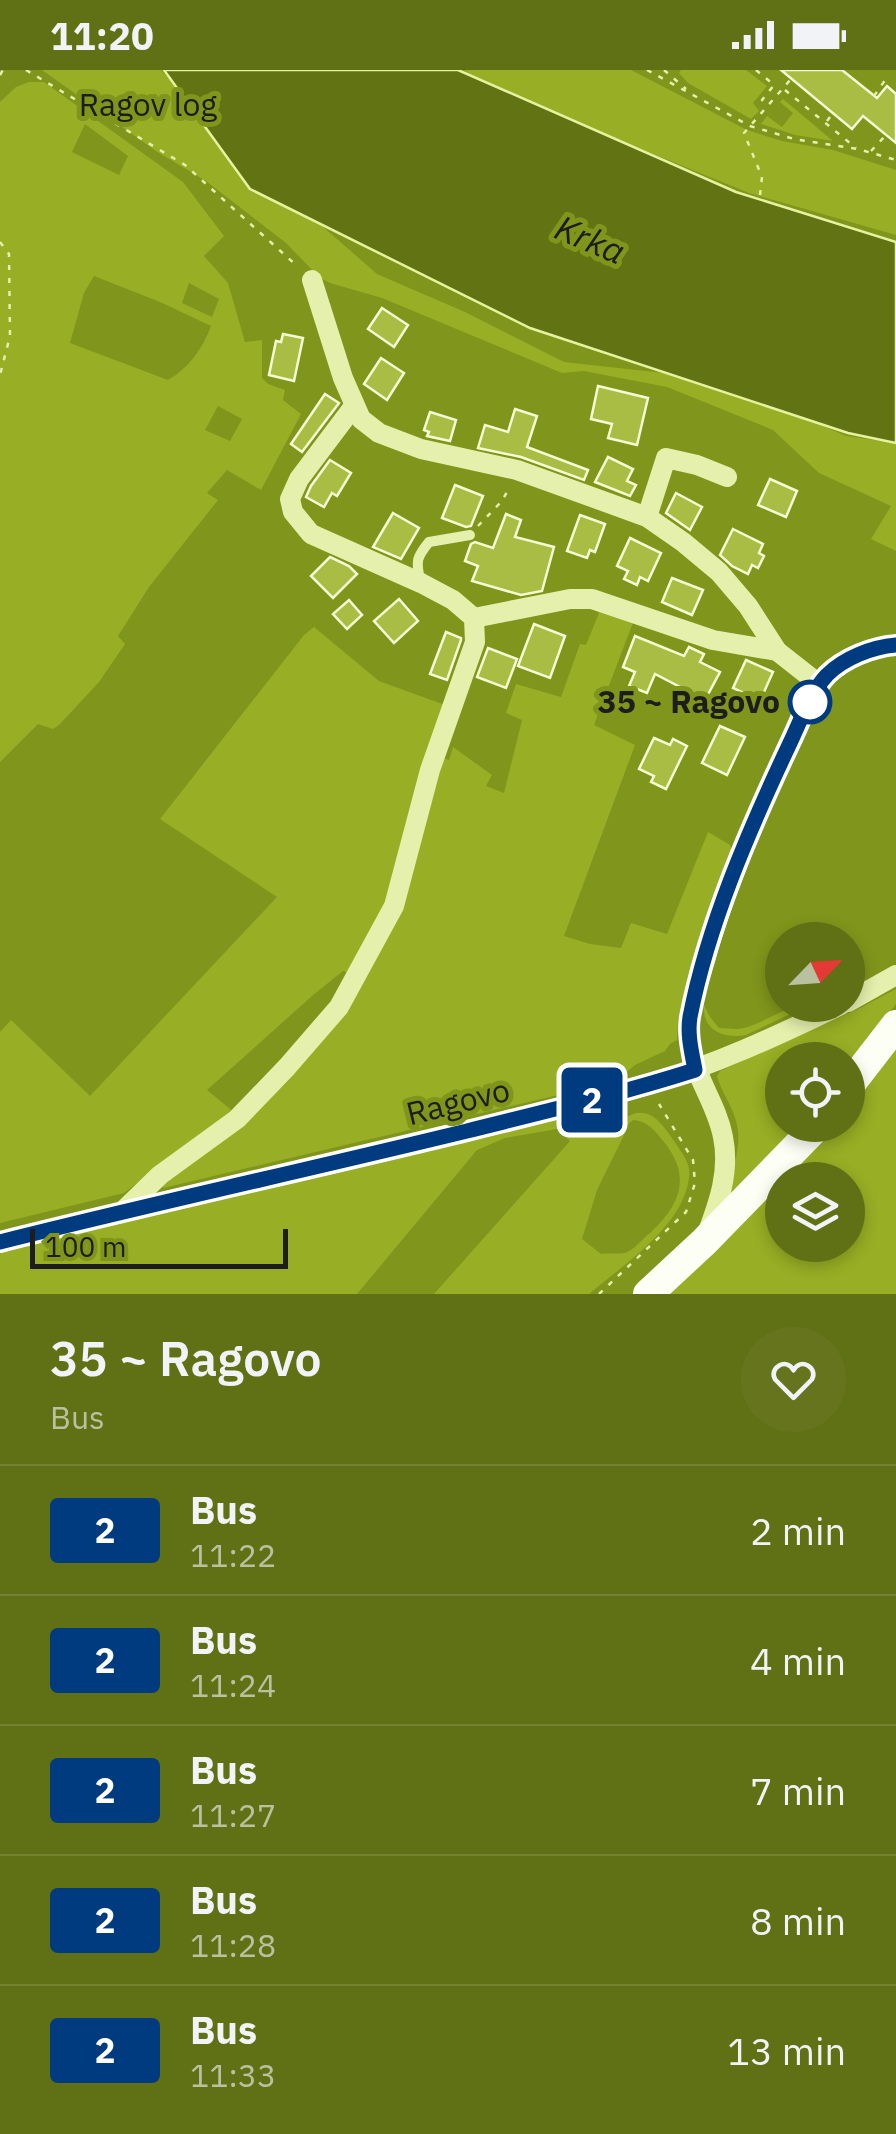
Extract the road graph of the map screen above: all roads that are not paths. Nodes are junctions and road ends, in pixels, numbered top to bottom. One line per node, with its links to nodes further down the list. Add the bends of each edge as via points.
1 (312, 280): 2 (street)
2 (354, 406): 4 (street, via 379,433 517,470); 6 (street, via 299,479 290,499 293,512 312,534)
3 (727, 477): 4 (street, via 666,458)
4 (646, 517): 9 (street, via 719,572)
5 (470, 535): 6 (lane, via 428,542 418,556)
6 (421, 582): 7 (street)
7 (474, 618): 9 (street, via 592,599 713,640); 18 (street, Ragovo, via 474,642 394,906 339,1007 238,1119)
8 (896, 645): 10 (street, via 858,654)
9 (776, 651): 10 (street)
10 (819, 684): 16 (street, via 752,824 716,923 690,1020)
11 (896, 975): 12 (street)
12 (865, 992)
13 (805, 1022): 16 (street, Ragovo)
14 (896, 1025): 15 (main road)
15 (865, 1065)
16 (695, 1070): 18 (street, Ragovo); 20 (street, via 726,1156)
17 (801, 1142): 20 (main road)
18 (124, 1210): 19 (street, Ragovo)
19 (0, 1242)
20 (704, 1242): 21 (main road)
21 (648, 1294)

